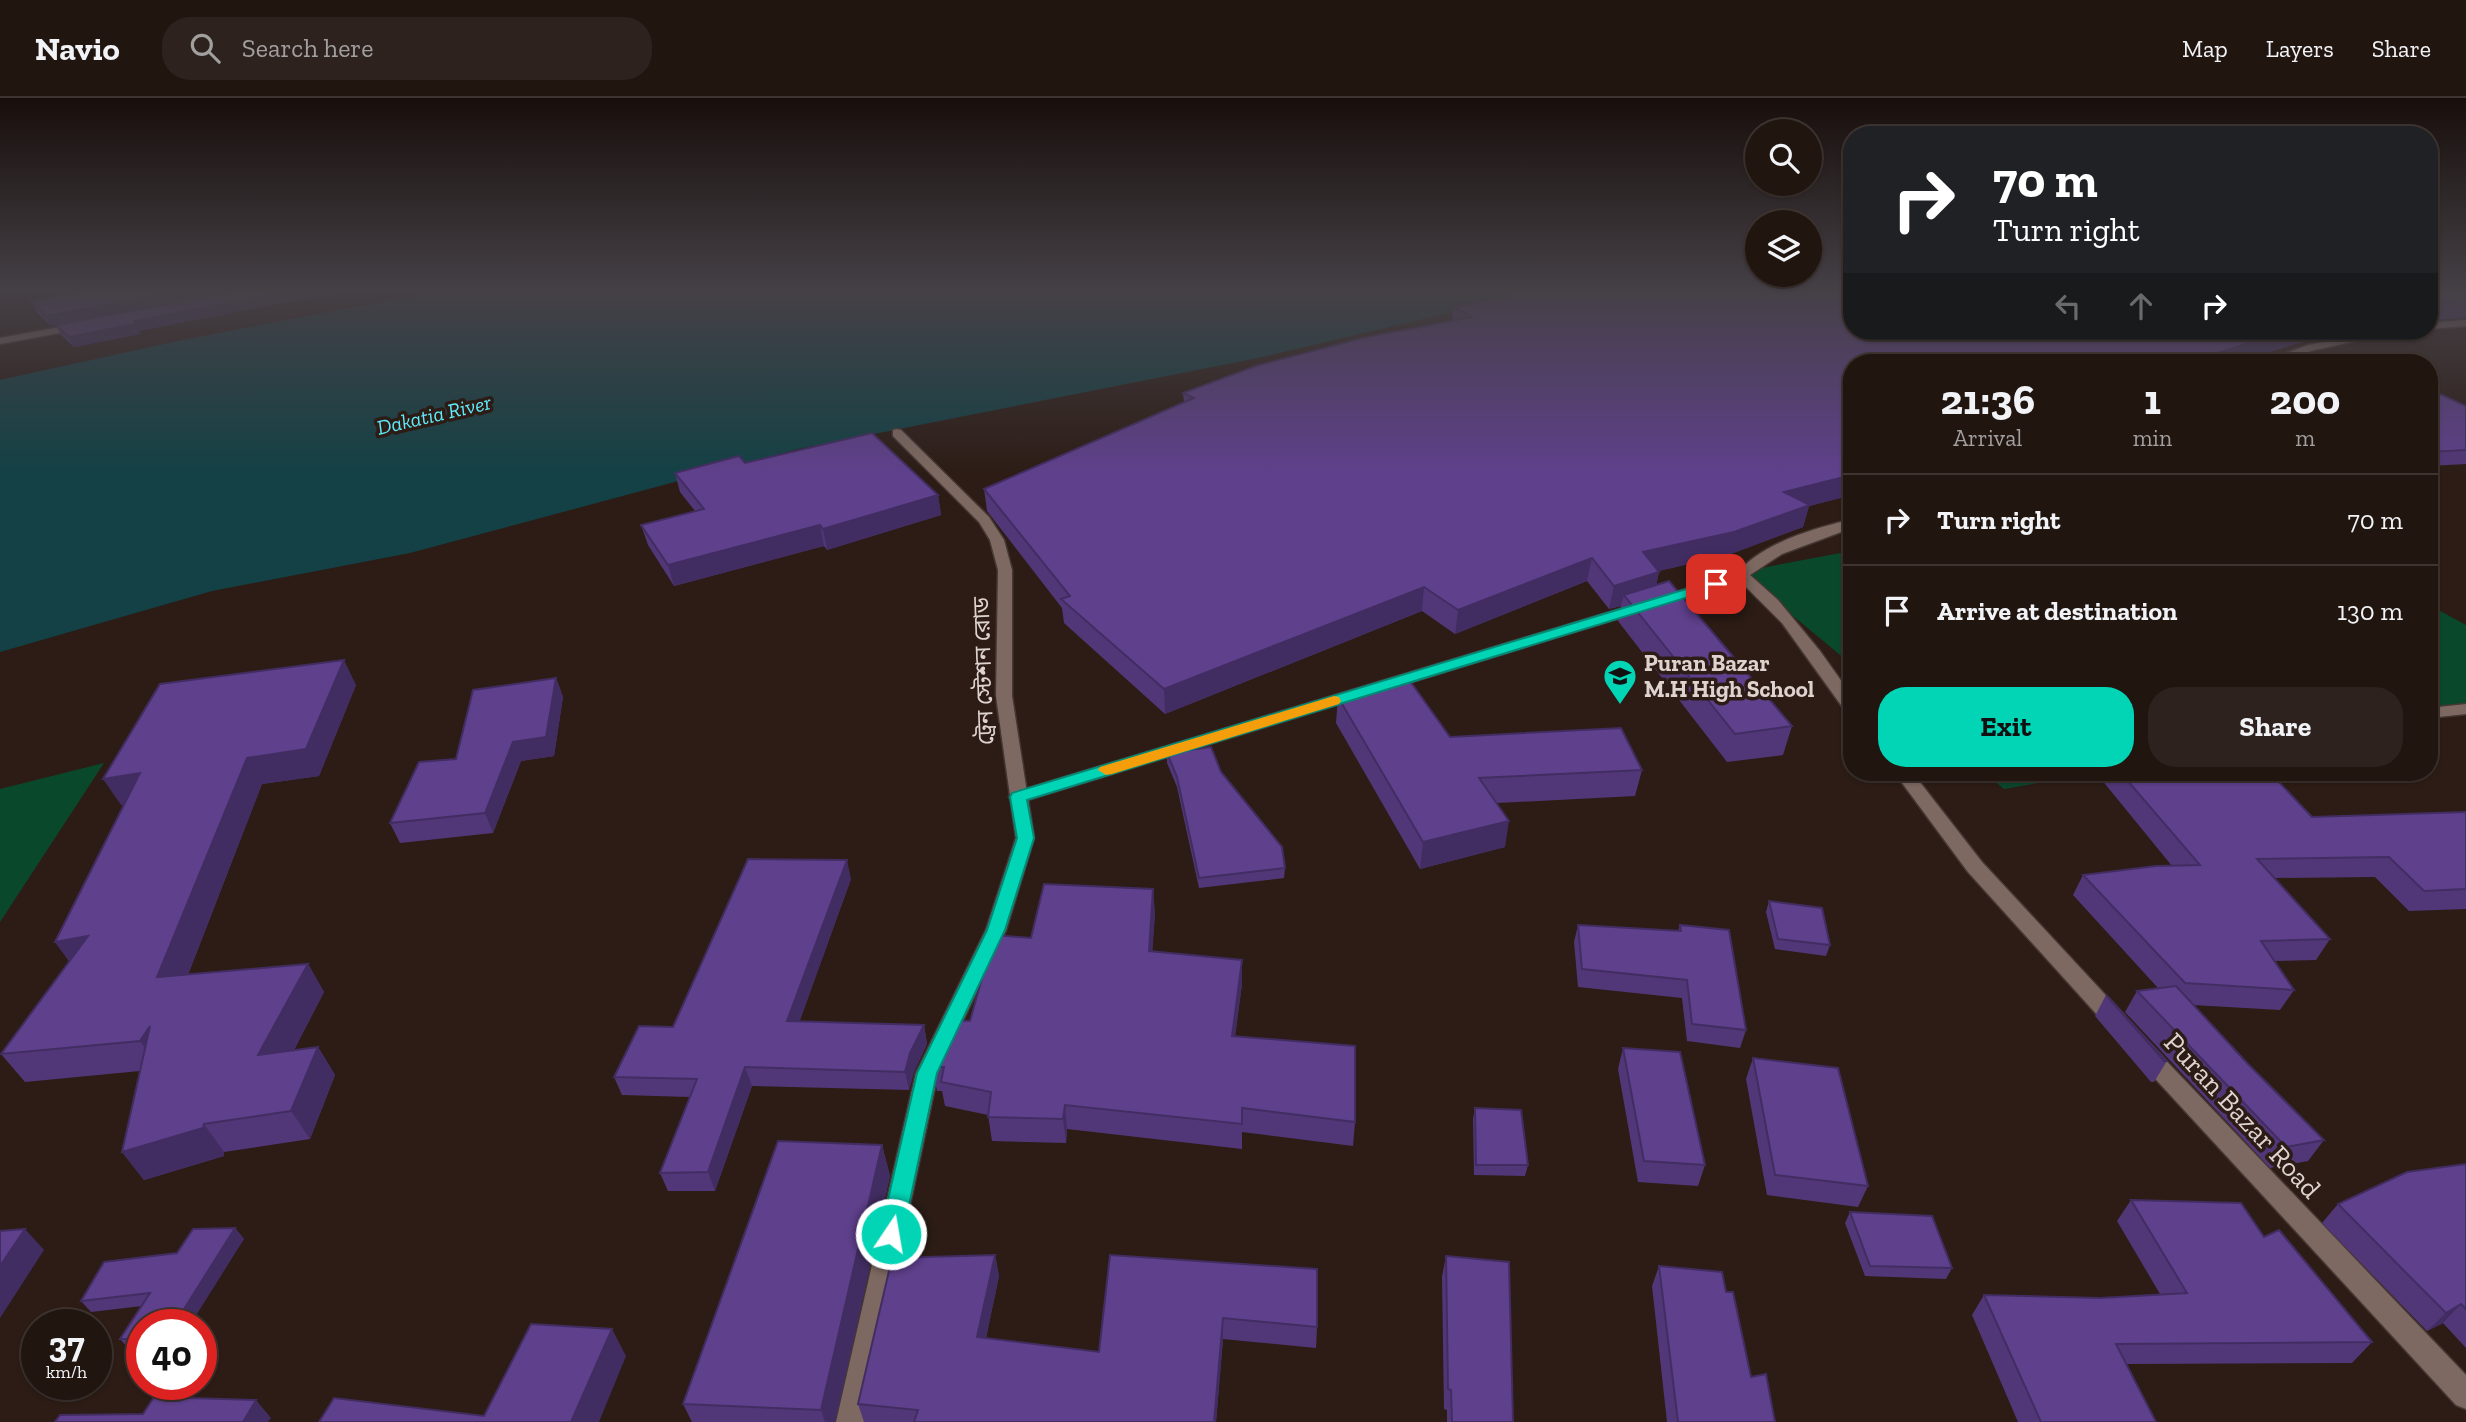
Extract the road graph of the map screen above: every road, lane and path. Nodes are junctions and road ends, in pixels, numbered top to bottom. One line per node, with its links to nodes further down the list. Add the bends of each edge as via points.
1 (897, 433): 8 (street, ট্রেন স্টেশন রোড, via 984,520 997,540 1004,570 1004,696)
2 (1843, 526): 3 (street, via 1778,551 1750,565)
3 (1742, 576): 4 (street, via 1771,599); 8 (street)
4 (1843, 696)
5 (2466, 709): 6 (street)
6 (2438, 712)
7 (1915, 781): 9 (street, Puran Bazar Road, via 1937,820 1975,867)
8 (1018, 797): 10 (street, ট্রেন স্টেশন রোড, via 1025,838 996,930 927,1073)
9 (2466, 1395)
10 (850, 1422)

